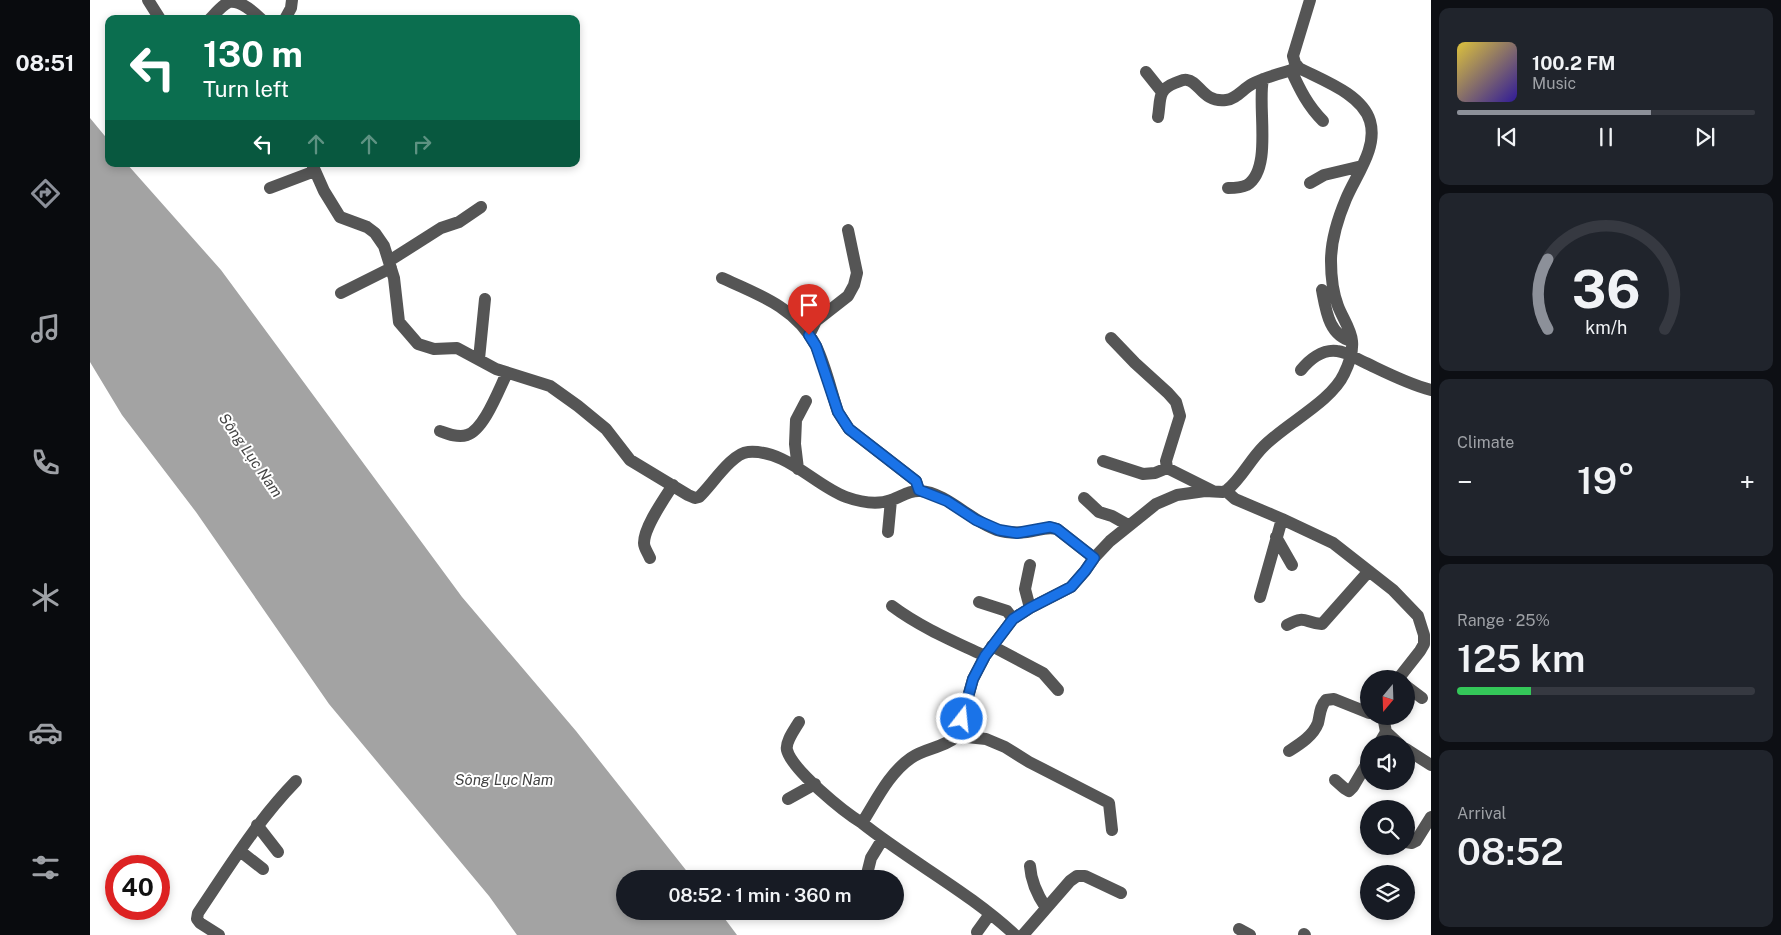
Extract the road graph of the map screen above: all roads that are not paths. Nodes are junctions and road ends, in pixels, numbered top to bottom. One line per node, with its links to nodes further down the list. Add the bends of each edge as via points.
1 (148, 0): 4 (street)
2 (292, 0): 7 (street)
3 (1310, 0): 8 (street, via 1294,56)
4 (157, 15)
5 (214, 15): 6 (street, via 229,2 235,2)
6 (256, 15)
7 (287, 15)
8 (1295, 69): 10 (street); 13 (street, via 1301,92); 14 (street, via 1344,91 1363,107 1371,124 1371,134)
9 (1146, 72): 11 (street)
10 (1263, 79): 11 (street, via 1224,100 1207,97 1186,80 1168,86); 18 (street, via 1260,165 1247,184)
11 (1162, 92): 12 (street)
12 (1158, 117)
13 (1324, 121)
14 (1362, 166): 16 (street, via 1324,175); 28 (street, via 1343,207 1332,240 1331,256 1337,303)
15 (314, 167): 17 (street); 21 (street, via 340,217 367,227 375,234 384,246)
16 (1310, 183)
17 (270, 188)
18 (1228, 188)
19 (481, 207): 21 (street, via 459,222 441,228)
20 (848, 230): 26 (street, via 857,273 854,285 848,296 816,321)
21 (390, 264): 24 (street); 30 (street, via 398,297 399,322 418,344 434,350 457,348)
22 (722, 278): 26 (street, via 769,298 790,312)
23 (1322, 290): 28 (street, via 1334,330 1343,339)
24 (341, 293)
25 (485, 299): 30 (street)
26 (809, 335): 40 (street, via 816,346 838,412 849,429 916,481)
27 (1111, 338): 37 (street, via 1168,393 1179,409)
28 (1352, 341): 29 (street)
29 (1350, 356): 31 (street, via 1326,351 1308,361); 33 (street); 42 (street, via 1344,374 1332,389 1263,447)
30 (479, 359): 32 (street)
31 (1301, 370)
32 (507, 373): 35 (street, via 488,411 472,433 456,436); 39 (street, via 550,386 606,429 630,460)
33 (1431, 390)
34 (806, 400): 38 (street, via 796,420)
35 (440, 431)
36 (1103, 461): 37 (street, via 1143,474)
37 (1167, 468): 41 (street)
38 (798, 469): 39 (street, via 773,456 746,452 737,456 699,497 688,495); 44 (street, via 822,486 848,498 869,502)
39 (673, 485): 49 (street, via 649,526 644,542)
40 (919, 490): 44 (street); 50 (street, via 947,501 982,524 999,530 1017,533 1050,527 1057,529)
41 (1213, 491): 42 (street); 46 (street, via 1177,495 1156,504)
42 (1226, 491): 45 (street, via 1235,499)
43 (1084, 498): 46 (street, via 1099,512)
44 (891, 500): 47 (street)
45 (1282, 519): 48 (street); 53 (street, via 1333,543)
46 (1128, 525): 50 (street)
47 (888, 532)
48 (1276, 537): 52 (street); 54 (street)
49 (650, 558)
50 (1094, 558): 57 (street, via 1071,587)
51 (1030, 565): 57 (street, via 1025,588)
52 (1292, 565)
53 (1369, 571): 59 (street); 61 (street, via 1322,624 1298,619)
54 (1260, 598)
55 (979, 602): 60 (street, via 1007,611)
56 (892, 606): 63 (street, via 932,631)
57 (1030, 608): 60 (street)
58 (1431, 615): 59 (street, via 1427,618)
59 (1418, 616): 62 (street)
60 (1013, 619): 63 (street)
61 (1287, 625)
62 (1427, 639): 64 (street)
63 (988, 651): 65 (street, via 1043,673); 74 (street, via 973,679)
64 (1405, 670)
65 (1058, 690)
66 (1415, 693): 67 (street)
67 (1422, 698)
68 (1360, 709): 75 (street, via 1334,699 1326,700 1313,731)
69 (799, 722): 81 (street, via 787,750 794,763)
70 (1383, 725): 71 (street)
71 (1386, 732): 72 (street); 73 (street)
72 (1384, 735)
73 (1389, 735)
74 (957, 736): 84 (street, via 920,753 893,774); 86 (street, via 986,739 1005,747 1102,798 1109,803)
75 (1289, 752)
76 (1415, 755): 77 (street)
77 (1431, 765)
78 (1360, 774): 79 (street, via 1349,791)
79 (1335, 780)
80 (296, 781): 85 (street)
81 (815, 784): 82 (street); 84 (street)
82 (788, 799)
83 (1431, 817): 88 (street)
84 (862, 824): 87 (street)
85 (257, 825): 89 (street); 90 (street)
86 (1112, 830)
87 (882, 840): 93 (street); 96 (street)
88 (1415, 842)
89 (240, 851): 92 (street); 99 (street, via 198,913 200,923)
90 (278, 852)
91 (1030, 866): 95 (street, via 1030,875)
92 (262, 869)
93 (868, 870)
94 (1121, 893): 95 (street, via 1086,876 1077,876)
95 (1046, 908): 101 (street)
96 (990, 914): 98 (street); 100 (street)
97 (1239, 929): 102 (street)
98 (977, 932)
99 (219, 935)
100 (1015, 935)
101 (1023, 935)
102 (1250, 935)

